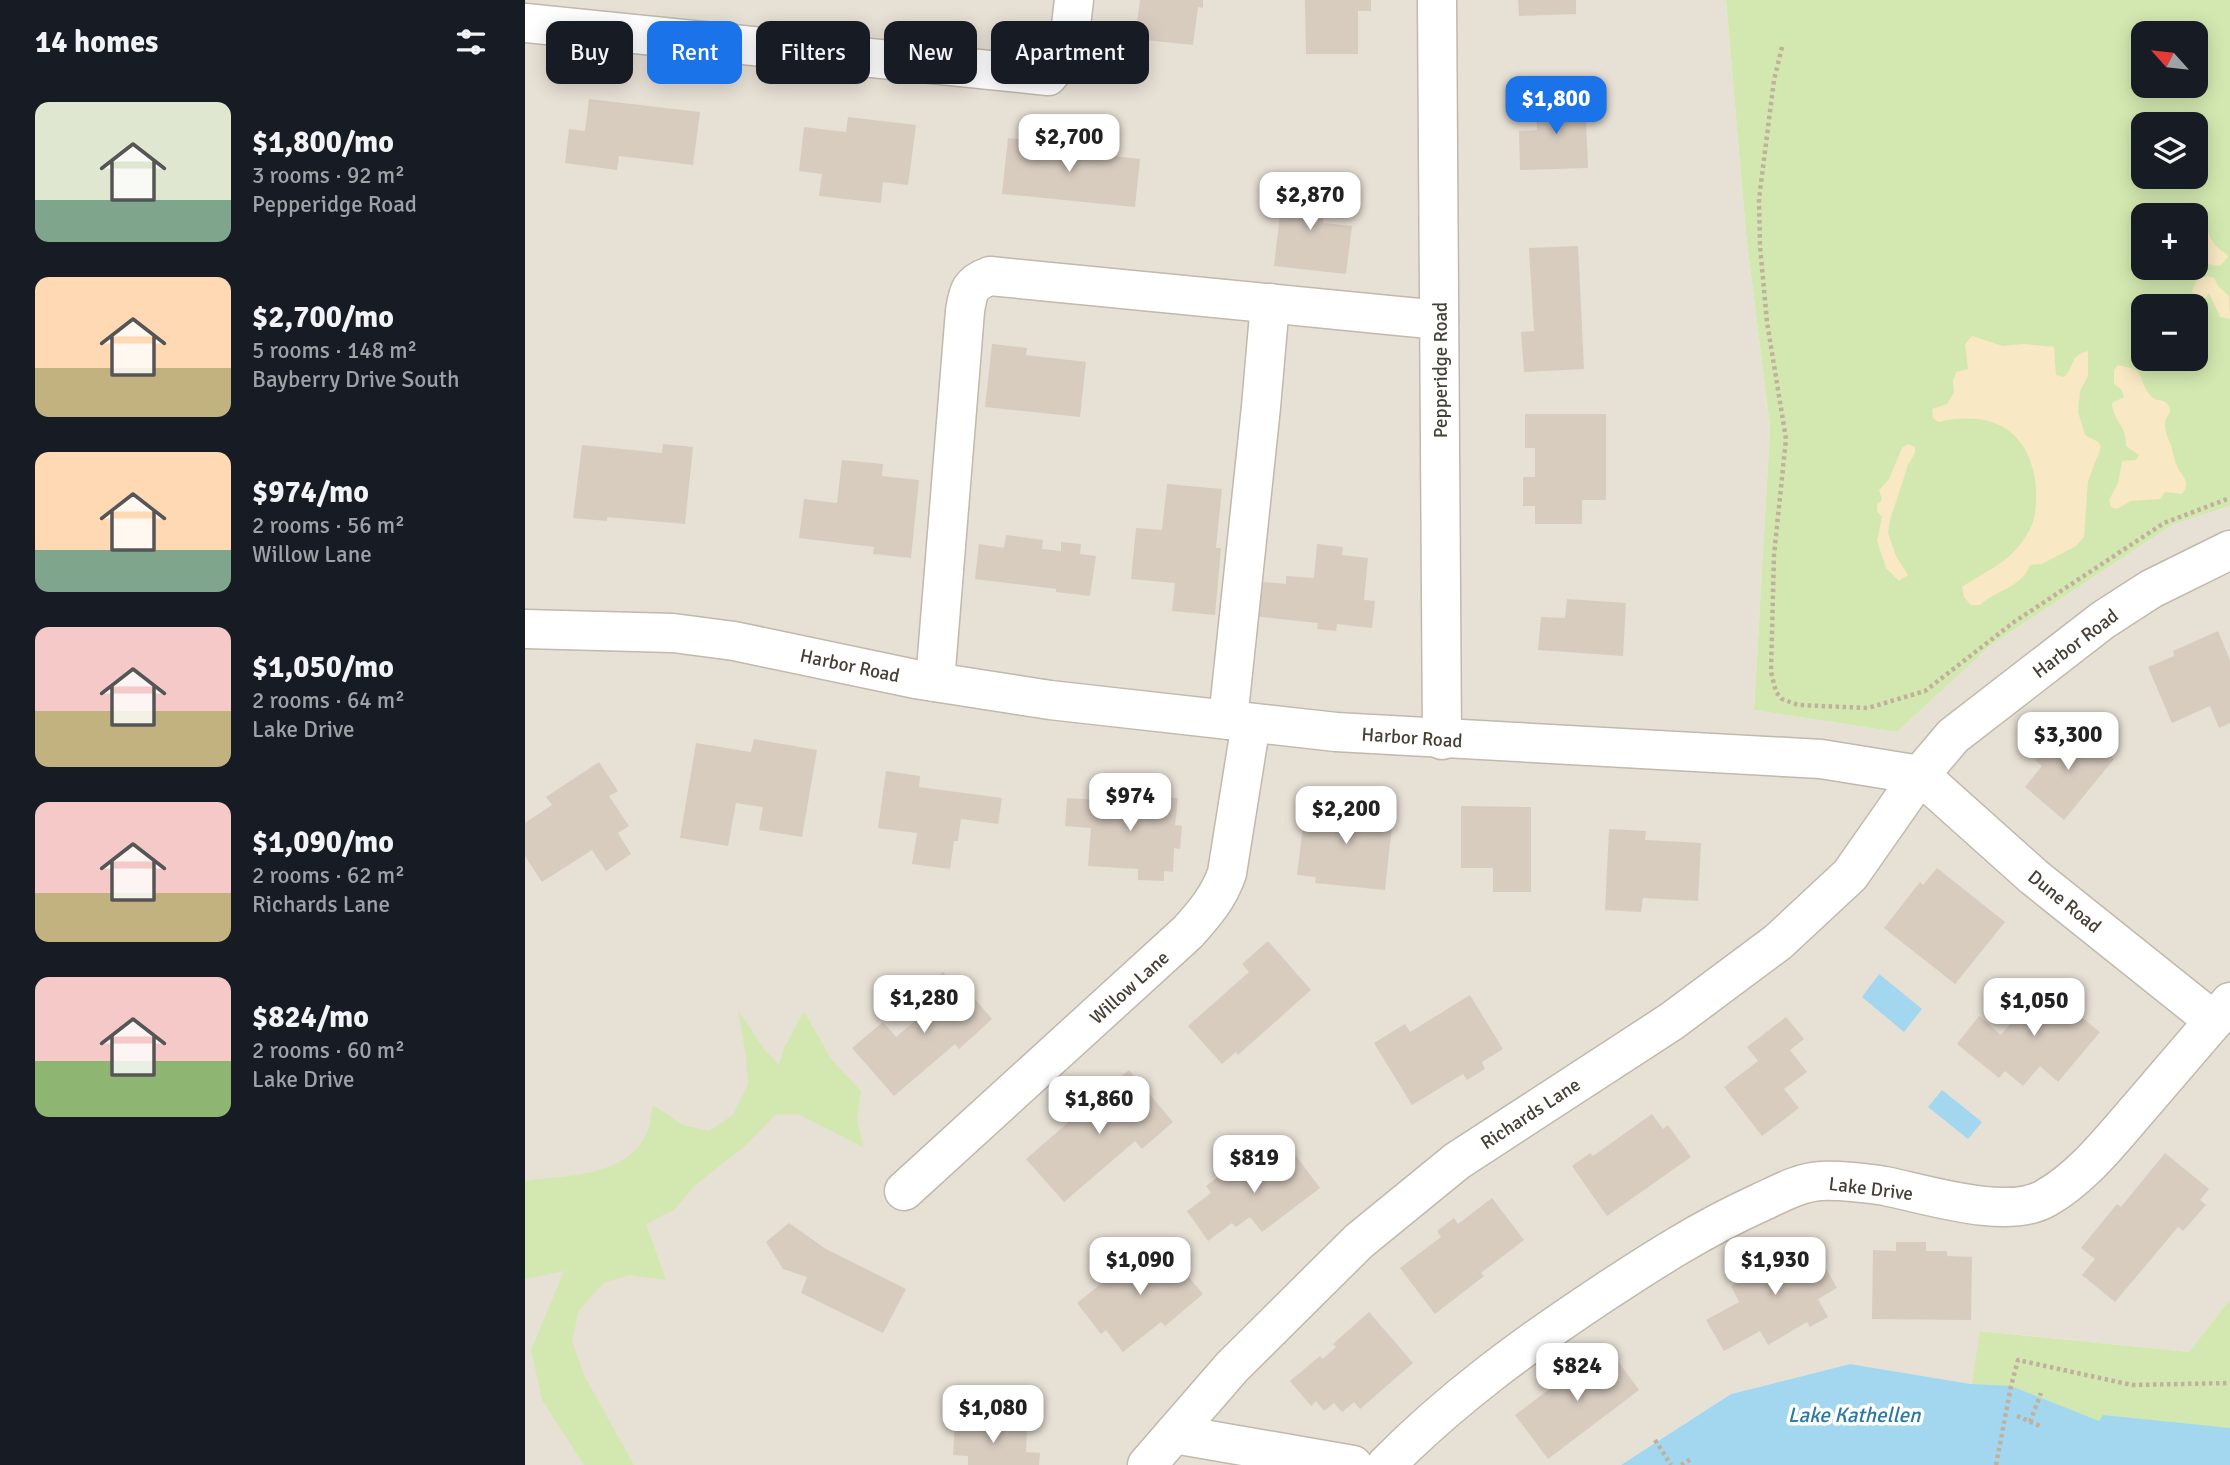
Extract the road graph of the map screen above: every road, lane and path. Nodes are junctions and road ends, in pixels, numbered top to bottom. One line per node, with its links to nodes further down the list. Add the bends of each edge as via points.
1 (1437, 0): 6 (street, Pepperidge Road)
2 (1072, 17): 3 (street, via 1063,61 1048,76)
3 (525, 23)
4 (1782, 47): 7 (path, via 1759,199 1767,322 1786,439 1774,555 1771,672 1772,684 1782,699 1798,705 1868,708 1924,691 2014,622 2164,523)
5 (1270, 303): 6 (street); 10 (street, via 990,276 977,280 968,293 965,311); 11 (street, Willow Lane)
6 (1439, 320): 12 (street, Pepperidge Road)
7 (2230, 498)
8 (2230, 550): 13 (street, Harbor Road, via 2151,589 2103,620 1953,736)
9 (525, 629): 10 (street, Harbor Road, via 673,633)
10 (935, 682): 11 (street, Harbor Road)
11 (1239, 722): 12 (street, Harbor Road); 15 (street, Willow Lane, via 1227,873 1207,911)
12 (1442, 740): 13 (street, Harbor Road, via 1821,760)
13 (1920, 775): 14 (street, Dune Road, via 2034,877); 21 (street, Richards Lane, via 1850,875 1778,942 1672,1021 1457,1161 1359,1241 1232,1367)
14 (2222, 1012): 26 (street, Lake Drive, via 2089,1166 2044,1199 2024,1205 1973,1205 1881,1186 1819,1181 1780,1194 1713,1224 1559,1322 1468,1389)
15 (904, 1191)
16 (2230, 1383): 29 (path, via 2132,1385 2018,1360)
17 (2041, 1393): 19 (path)
18 (2017, 1416): 19 (path)
19 (2029, 1422): 20 (path)
20 (2040, 1426)
21 (1174, 1434): 24 (street, Richards Lane); 25 (street)
22 (1655, 1440): 27 (path)
23 (1691, 1459): 28 (path)
24 (1147, 1465)
25 (1353, 1465)
26 (1386, 1465)
27 (1671, 1465)
28 (1681, 1465)
29 (1996, 1465)

